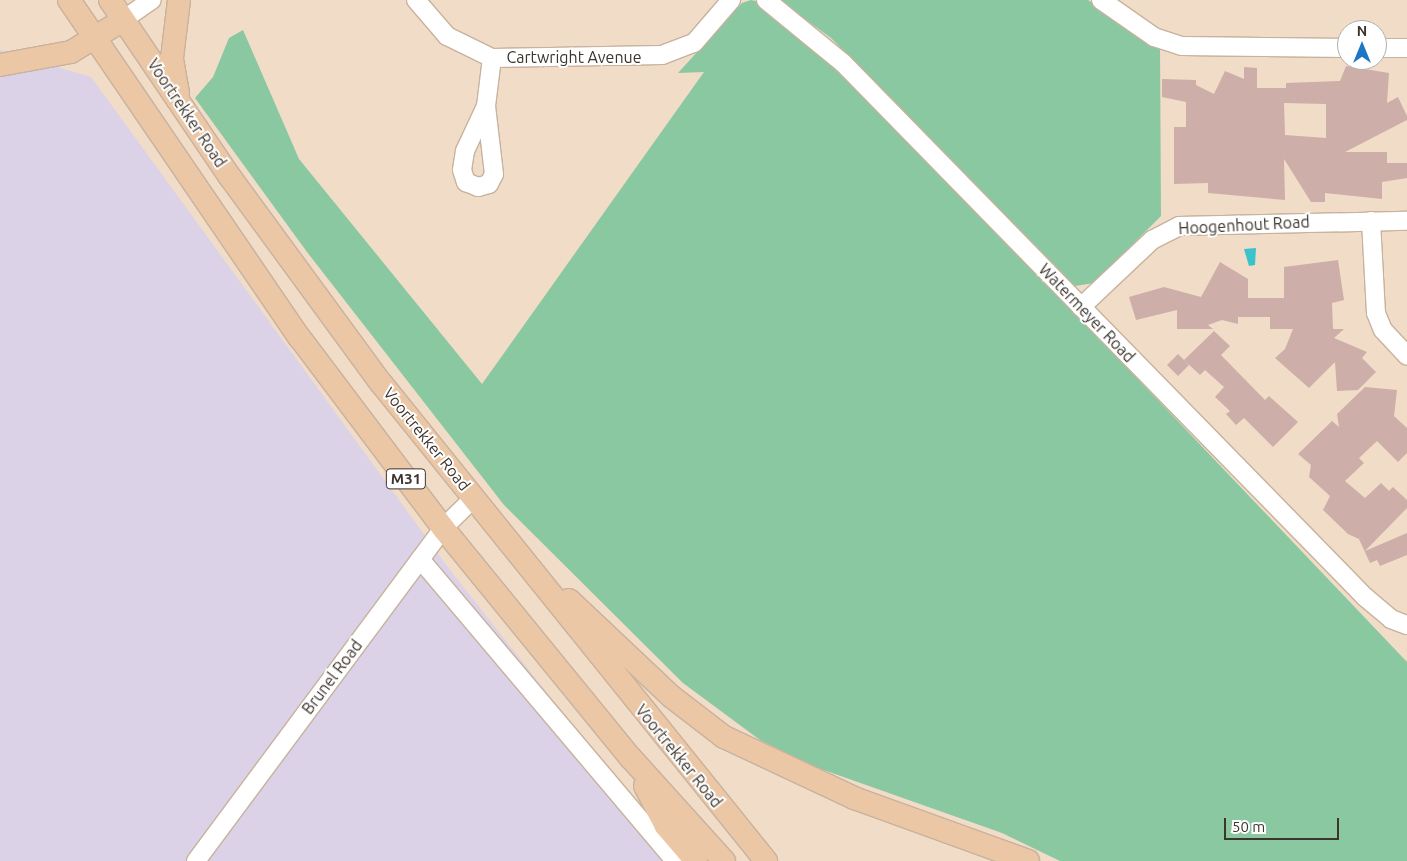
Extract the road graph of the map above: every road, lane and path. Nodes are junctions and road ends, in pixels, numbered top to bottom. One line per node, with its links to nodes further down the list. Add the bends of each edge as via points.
1 (69, 0): 10 (main road, Voortrekker Road / M31)
2 (110, 0): 9 (main road, Voortrekker Road / M31)
3 (152, 0): 9 (street)
4 (179, 0): 16 (main road, via 172,58)
5 (416, 0): 14 (street, Cartwright Avenue, via 447,36)
6 (731, 0): 14 (street, Cartwright Avenue, via 694,43 662,55)
7 (766, 0): 20 (street, Watermeyer Road, via 843,63)
8 (1101, 0): 11 (street, via 1154,37 1182,46)
9 (123, 20): 10 (main road); 16 (main road, Voortrekker Road / M31)
10 (95, 42): 15 (main road, via 71,52); 23 (main road, Voortrekker Road / M31, via 300,338)
11 (1337, 48)
12 (1387, 48): 13 (street)
13 (1407, 48)
14 (492, 58): 17 (street)
15 (0, 65)
16 (180, 101): 22 (main road, Voortrekker Road / M31, via 230,177 381,383)
17 (486, 106)
18 (1371, 221): 19 (street, Hoogenhout Road); 20 (street, Hoogenhout Road, via 1174,228 1152,240); 21 (street, via 1376,312 1383,330)
19 (1407, 221)
20 (1081, 307): 26 (street, Watermeyer Road, via 1370,602 1390,619)
21 (1407, 356)
22 (474, 498): 23 (street, Brunel Road); 25 (main road, Voortrekker Road / M31)
23 (443, 528): 24 (street, Brunel Road); 27 (main road, Voortrekker Road / M31)
24 (420, 559): 28 (street, Brunel Road); 29 (street)
25 (527, 562): 32 (main road, Voortrekker Road / M31); 33 (main road, via 672,697 724,737 854,798)
26 (1407, 625)
27 (630, 757): 30 (main road, via 666,826); 31 (main road, Voortrekker Road / M31)
28 (196, 861)
29 (675, 861)
30 (696, 861)
31 (724, 861)
32 (766, 861)
33 (1028, 861)

